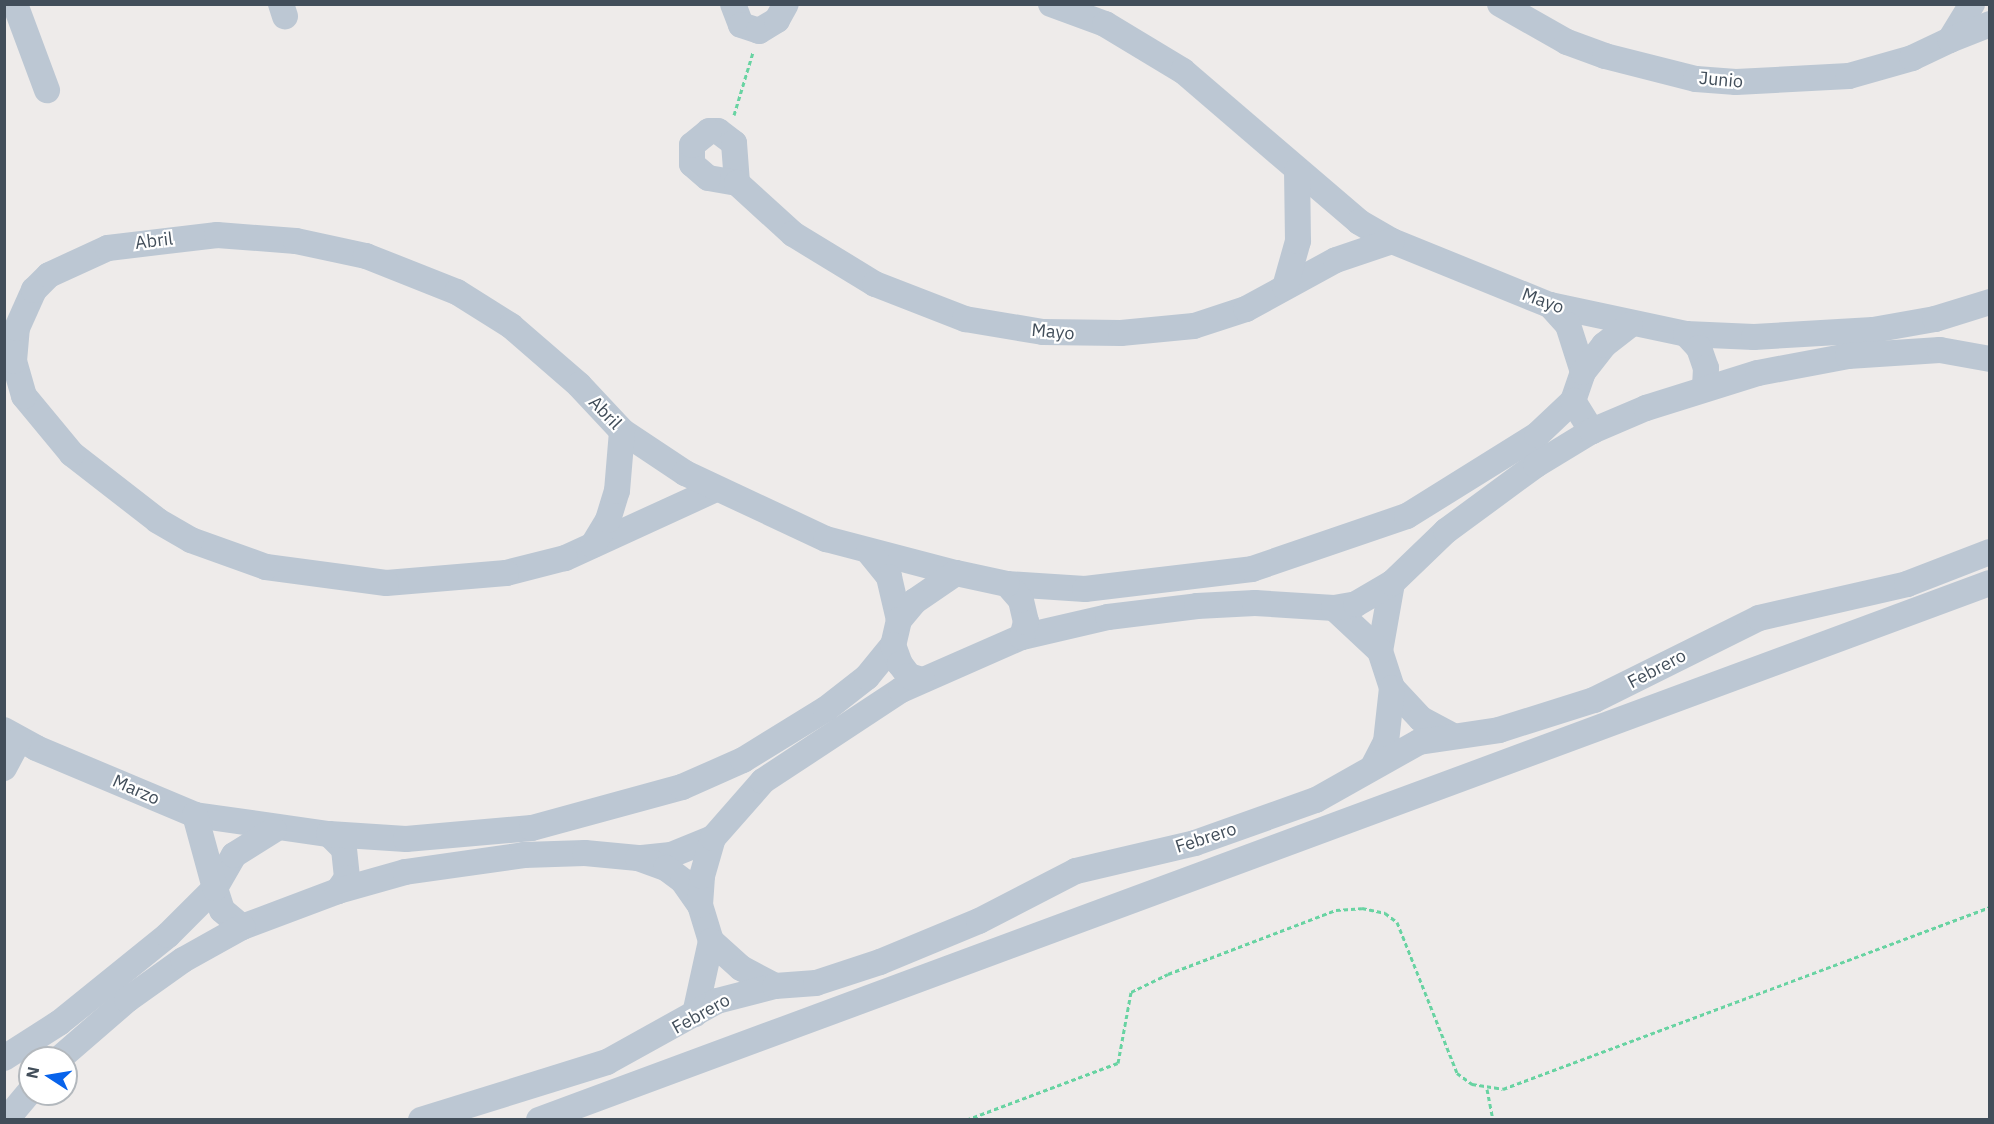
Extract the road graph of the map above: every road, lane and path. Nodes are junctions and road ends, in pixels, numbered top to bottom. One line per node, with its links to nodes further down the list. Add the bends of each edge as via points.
1 (15, 4): 10 (street)
2 (733, 4): 8 (street, via 741,25)
3 (786, 4): 8 (street, via 777,20)
4 (1051, 4): 12 (street, Mayo, via 1105,24 1183,71)
5 (1500, 4): 9 (street, Junio, via 1567,42 1696,79 1775,83 1849,76 1912,58)
6 (1972, 4): 9 (street)
7 (1989, 24): 9 (street, Junio)
8 (759, 31): 11 (path)
9 (1950, 40)
10 (47, 90)
11 (728, 135): 13 (street, via 738,153); 13 (street, via 709,131 699,136 690,154 698,172)
12 (1297, 171): 14 (street, Mayo, via 1359,222); 15 (street, via 1298,241)
13 (737, 183): 15 (street, Mayo, via 792,234 875,285 929,308 999,326 1080,334 1162,331 1228,316)
14 (1392, 240): 15 (street, Mayo, via 1336,260); 17 (street, Mayo)
15 (1285, 287)
16 (1989, 302): 18 (street, Mayo)
17 (1550, 305): 19 (street, Mayo); 23 (street, via 1568,325)
18 (1935, 319): 20 (street, Mayo, via 1814,335); 21 (street)
19 (1630, 325): 20 (street, Mayo); 23 (street, via 1604,345)
20 (1686, 334): 24 (street, via 1699,348 1706,368)
21 (1940, 350): 22 (street); 24 (street, via 1800,363)
22 (1989, 359)
23 (1583, 372): 25 (street)
24 (1705, 388): 27 (street)
25 (1573, 401): 27 (street); 29 (street, Abril, via 1537,435)
26 (622, 431): 28 (street, Abril); 31 (street, via 617,491 609,520); 31 (street, Abril, via 544,353 457,291 396,266 296,241 217,235 108,248 50,275 34,290 17,328 14,362 18,381 32,411 50,433 100,479 157,520 225,554 314,577 426,584 541,566)
27 (1592, 431): 30 (street, via 1496,492)
28 (716, 489): 31 (street, Abril); 32 (street, Abril, via 808,532)
29 (1426, 505): 30 (street); 34 (street, Abril, via 1357,537)
30 (1446, 531): 36 (street)
31 (593, 545)
32 (869, 552): 35 (street, Abril); 41 (street, via 889,577)
33 (1989, 552): 48 (street, Febrero, via 1908,584 1759,618 1628,686 1549,715 1499,730)
34 (1252, 569): 38 (street, Abril, via 1085,589); 39 (street)
35 (956, 573): 38 (street, Abril); 41 (street, via 915,601)
36 (1392, 583): 40 (street, via 1372,598); 44 (street)
37 (1989, 583): 74 (street)
38 (1007, 584): 42 (street, via 1021,600 1026,622)
39 (1255, 603): 40 (street); 42 (street, via 1108,617)
40 (1334, 608): 44 (street, via 1358,626)
41 (899, 620): 43 (street)
42 (1022, 637): 45 (street)
43 (893, 645): 45 (street, via 909,676); 49 (street, Marzo, via 867,676 826,709)
44 (1380, 651): 46 (street)
45 (922, 680): 52 (street, via 864,711)
46 (1392, 688): 48 (street, via 1421,719); 51 (street, via 1386,742)
47 (12, 735): 50 (street); 53 (street, Marzo)
48 (1451, 735): 51 (street, Febrero, via 1419,742)
49 (743, 760): 52 (street); 54 (street, Marzo, via 682,787)
50 (4, 768)
51 (1373, 768): 66 (street, Febrero, via 1316,800 1195,843 1076,871 979,921 880,962 816,983)
52 (763, 781): 57 (street)
53 (195, 815): 55 (street, Marzo); 60 (street)
54 (568, 821): 56 (street, Marzo, via 446,837); 58 (street)
55 (274, 830): 56 (street, Marzo); 60 (street, via 234,855)
56 (329, 834): 61 (street, via 344,849 349,866 348,879)
57 (713, 838): 59 (street, via 670,855); 62 (street, via 702,876)
58 (574, 854): 59 (street); 61 (street, via 452,864)
59 (638, 858): 62 (street, via 666,868 683,881)
60 (215, 888): 64 (street, via 222,910); 68 (street, via 168,935)
61 (338, 891): 64 (street)
62 (700, 905): 65 (street)
63 (1989, 907): 70 (path, via 1503,1089)
64 (242, 927): 69 (street, via 183,960 127,1000)
65 (711, 941): 66 (street, via 741,968); 67 (street)
66 (775, 986): 67 (street, Febrero, via 717,1001)
67 (695, 1014): 73 (street, Febrero, via 607,1062)
68 (41, 1046)
69 (74, 1046)
70 (1487, 1088): 75 (path, via 1457,1073 1397,922 1385,913 1362,908 1336,910 1131,992 1118,1063); 76 (path)
71 (18, 1105): 72 (street)
72 (6, 1119)
73 (421, 1119)
74 (539, 1119)
75 (966, 1119)
76 (1493, 1119)

